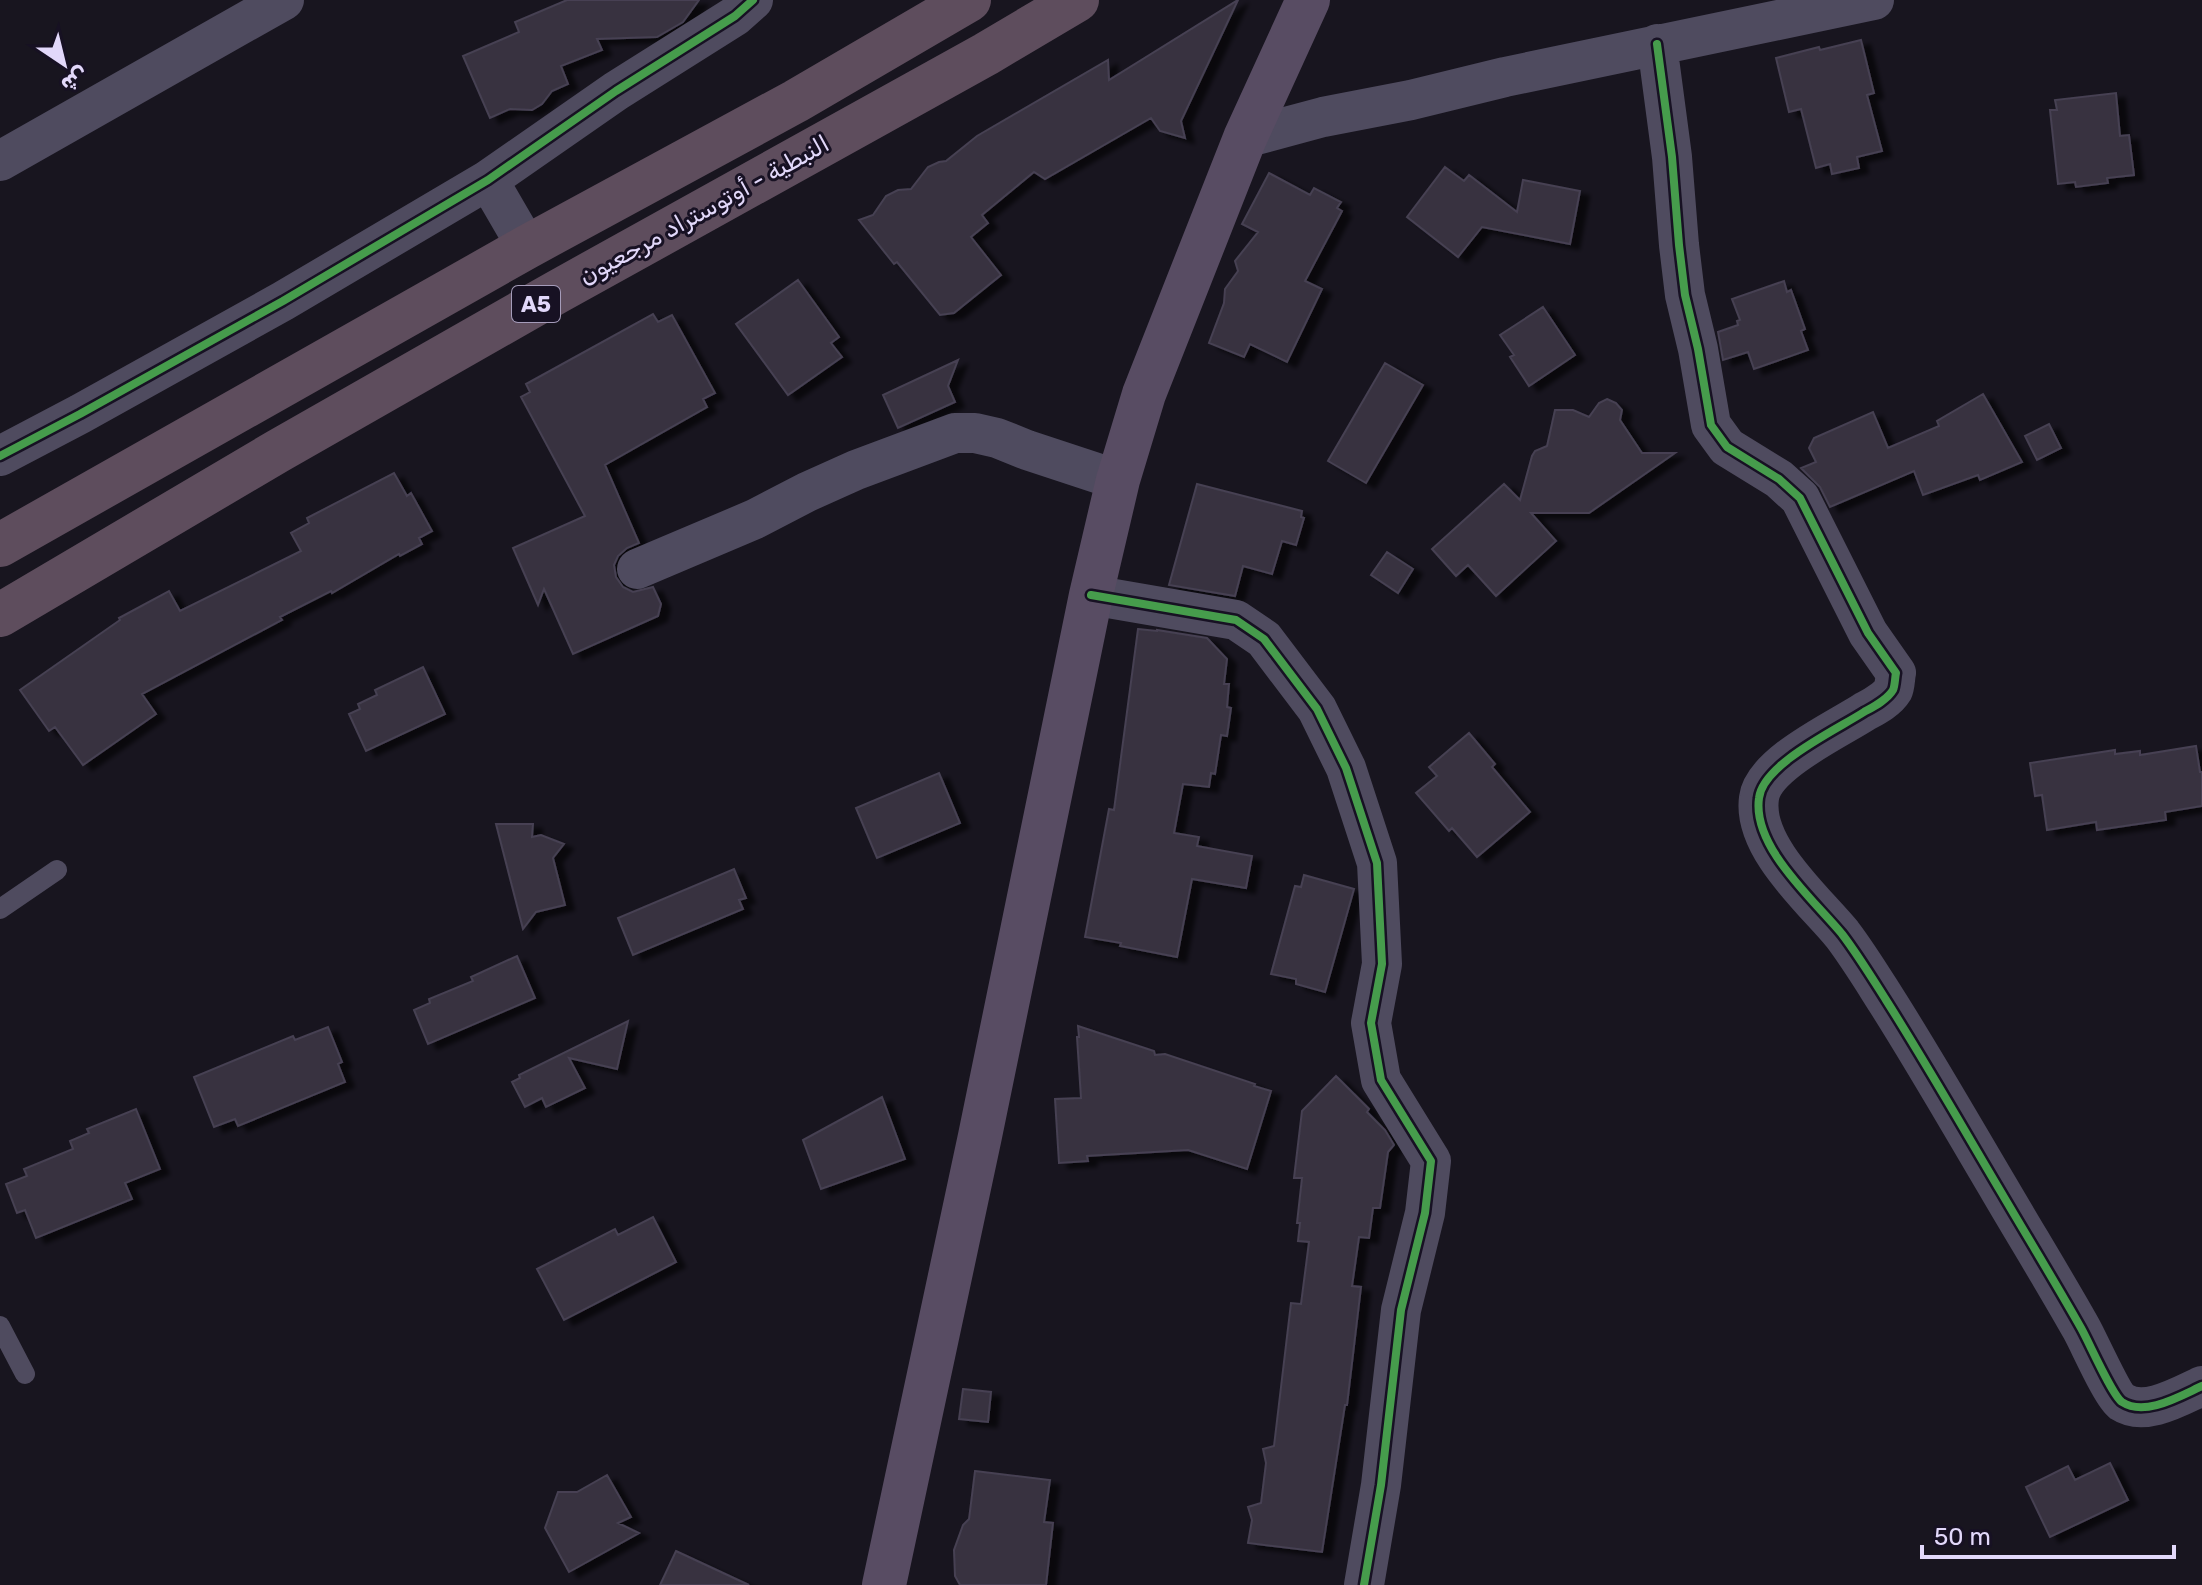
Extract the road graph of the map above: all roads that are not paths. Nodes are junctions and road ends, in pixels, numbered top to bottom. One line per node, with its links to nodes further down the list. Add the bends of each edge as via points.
1 (284, 0): 9 (street)
2 (753, 0): 10 (street)
3 (969, 0): 11 (highway, A5)
4 (1077, 0): 17 (highway, النبطية - أوتوستراد مرجعيون / A5, via 557,292)
5 (1308, 0): 8 (main road)
6 (1874, 0): 7 (street)
7 (1657, 44): 8 (street); 22 (street, via 1685,295 1711,425 1727,447 1800,498 1868,633 1896,673 1893,690 1879,703 1797,752 1765,781 1759,798 1767,838 1781,865 1845,938 1885,998 2047,1267 2116,1395 2144,1408)
8 (1245, 138): 13 (main road, via 1144,394)
9 (0, 161)
10 (488, 180): 11 (street); 12 (street, via 283,301)
11 (527, 247): 14 (highway, A5)
12 (0, 456)
13 (1118, 480): 15 (street, via 997,438 955,433 856,470); 16 (main road)
14 (0, 545)
15 (637, 569)
16 (1091, 595): 23 (main road); 24 (street, via 1236,620 1264,639 1323,720 1346,768 1377,863 1382,964 1371,1023 1381,1080 1431,1161 1425,1213 1401,1310)
17 (0, 615)
18 (57, 870): 19 (lane)
19 (0, 909)
20 (0, 1326): 21 (lane)
21 (25, 1374)
22 (2202, 1386)
23 (884, 1585)
24 (1364, 1585)

